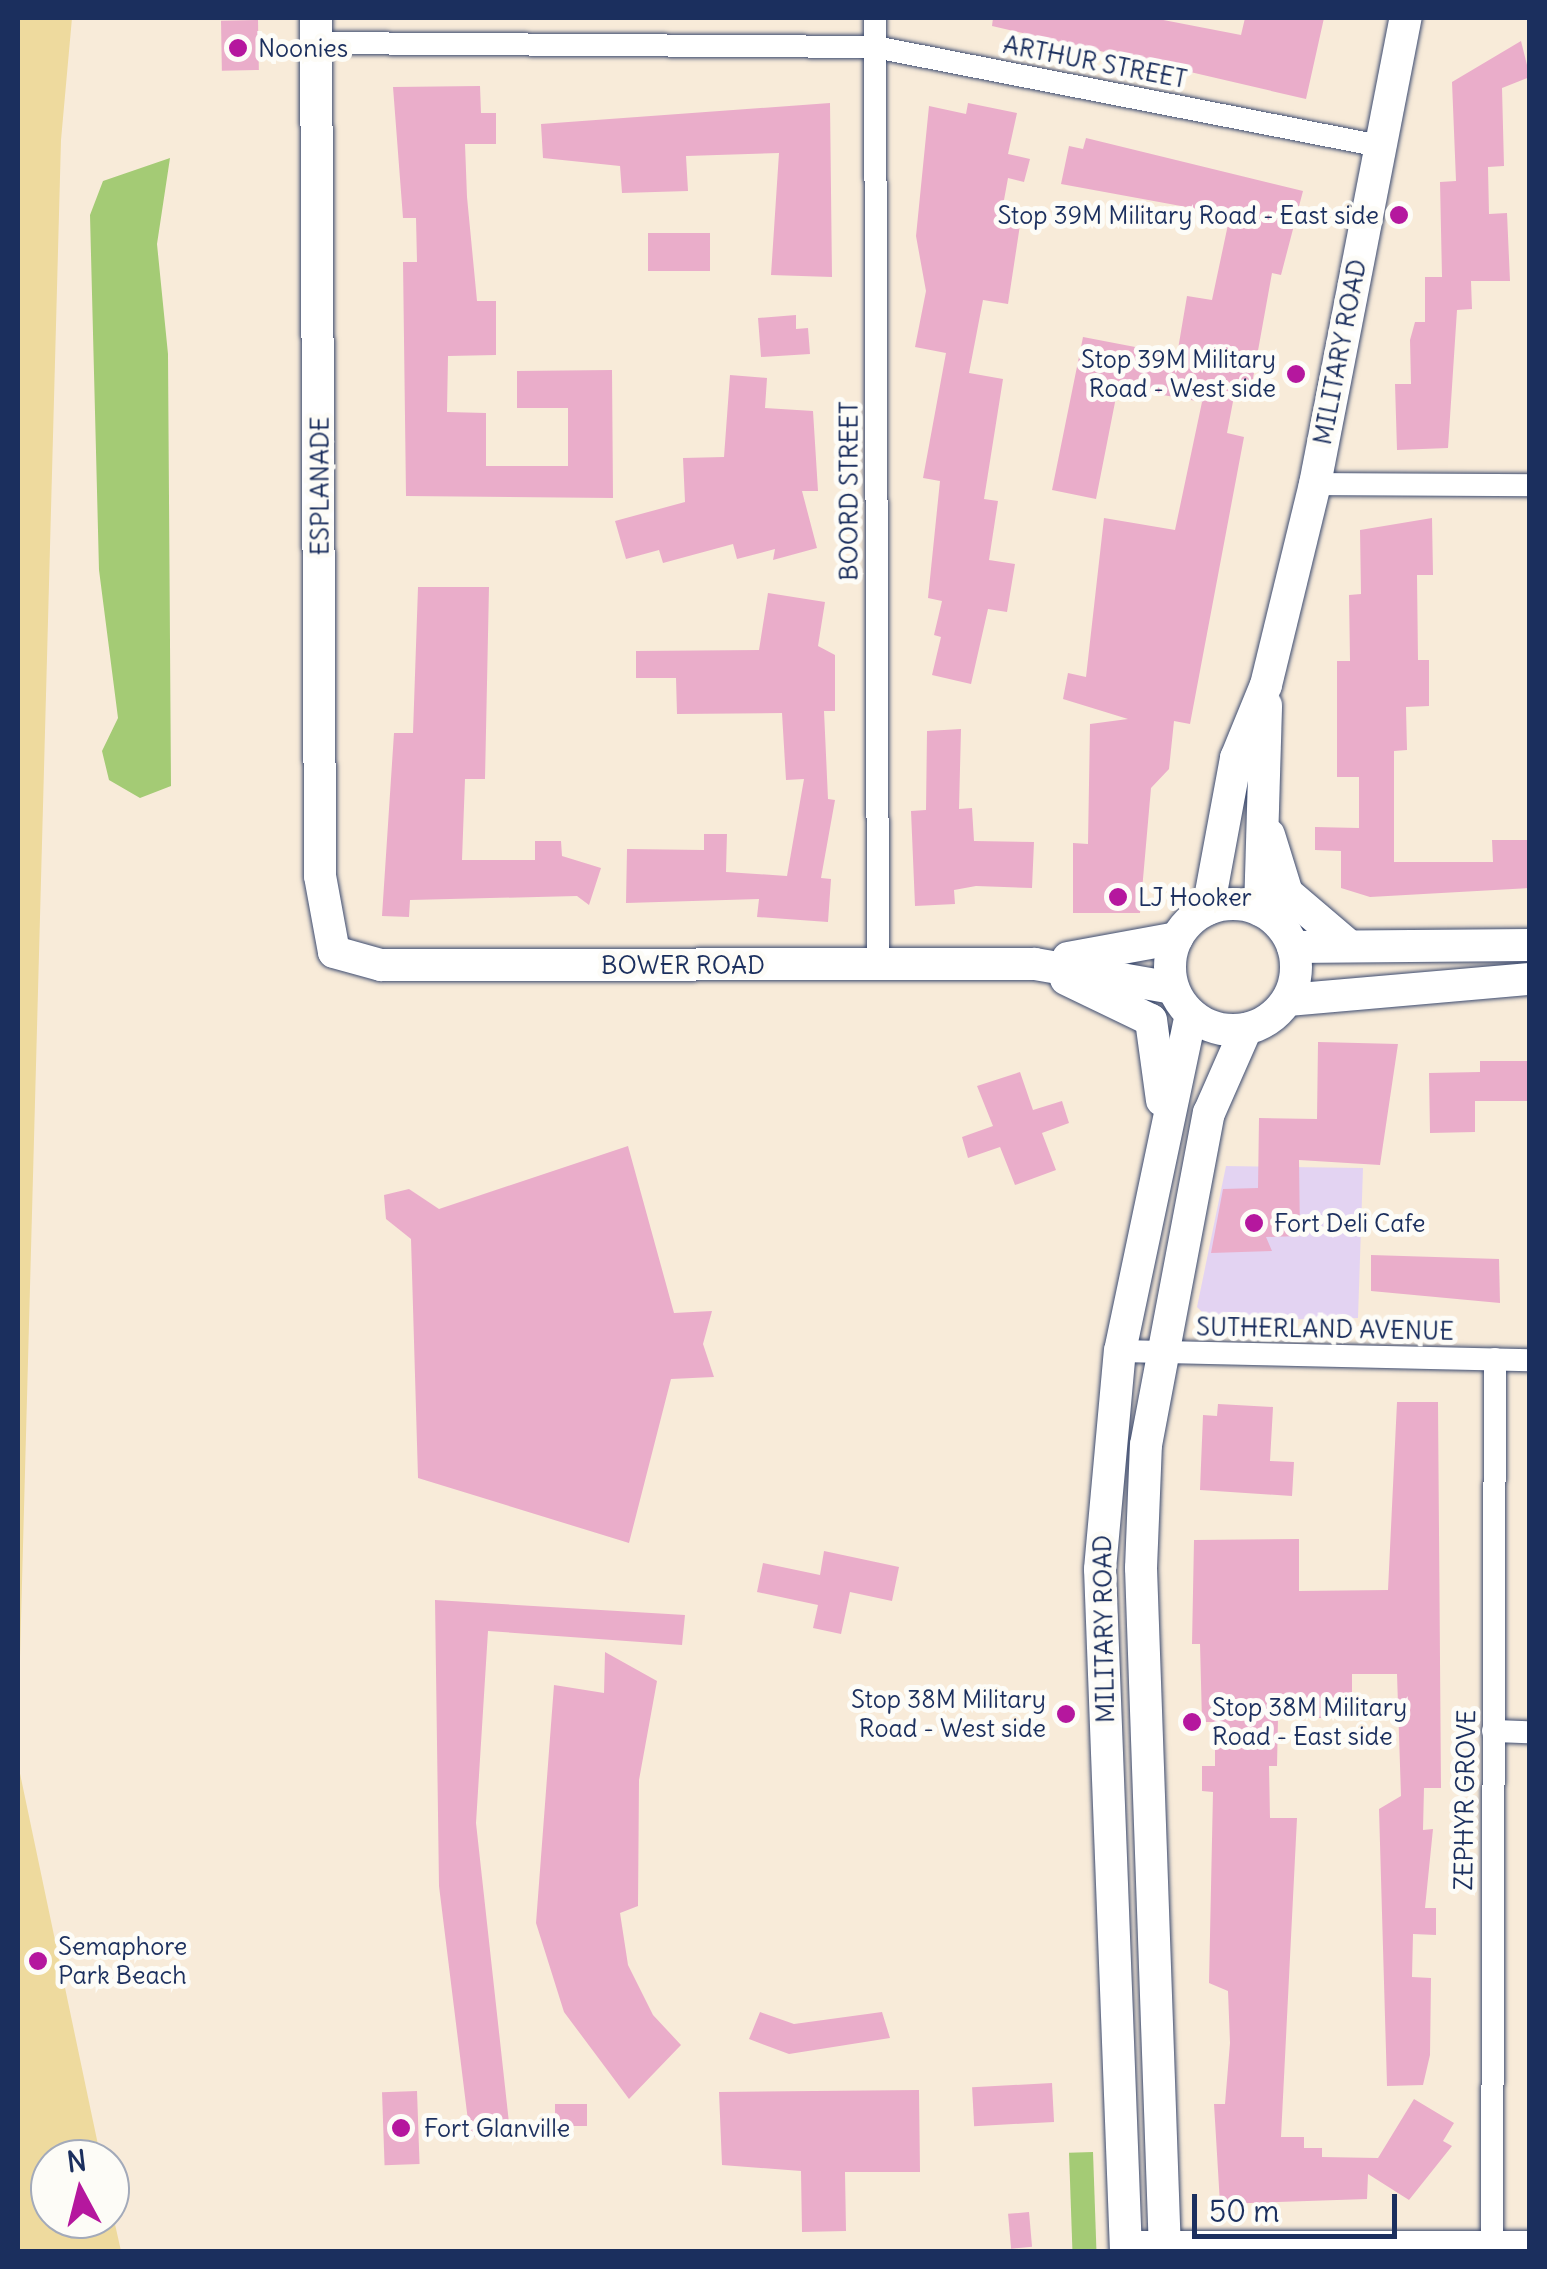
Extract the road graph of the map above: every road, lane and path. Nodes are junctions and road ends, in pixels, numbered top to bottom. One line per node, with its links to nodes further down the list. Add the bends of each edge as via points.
1 (875, 18): 4 (street, BOORD STREET)
2 (1406, 18): 5 (main road, MILITARY ROAD)
3 (317, 30): 4 (street, ARTHUR STREET); 16 (main road, ESPLANADE, via 320,876)
4 (875, 48): 5 (street, ARTHUR STREET); 18 (street, BOORD STREET)
5 (1380, 146): 6 (main road, MILITARY ROAD)
6 (1314, 484): 7 (street); 8 (main road, MILITARY ROAD)
7 (1530, 485)
8 (1266, 685): 9 (main road, MILITARY ROAD); 10 (main road, MILITARY ROAD, via 1236,758)
9 (1265, 791): 11 (main road, MILITARY ROAD); 13 (main road, via 1272,858 1287,893)
10 (1208, 909): 11 (main road); 12 (main road)
11 (1260, 910): 15 (main road)
12 (1177, 938): 17 (main road, BOWER ROAD); 21 (main road)
13 (1347, 944): 14 (main road); 15 (main road)
14 (1530, 945)
15 (1293, 947): 20 (main road)
16 (334, 952): 18 (main road, BOWER ROAD, via 381,965)
17 (1035, 964): 18 (main road, BOWER ROAD); 21 (main road, BOWER ROAD); 23 (main road, via 1140,1009 1150,1020)
18 (878, 965)
19 (1530, 979): 20 (main road)
20 (1288, 1000): 22 (main road)
21 (1182, 1001): 22 (main road); 23 (main road, MILITARY ROAD)
22 (1246, 1029): 25 (main road, MILITARY ROAD, via 1209,1113)
23 (1166, 1114): 24 (main road, MILITARY ROAD)
24 (1120, 1351): 25 (street, SUTHERLAND AVENUE); 32 (main road, MILITARY ROAD, via 1100,1569)
25 (1159, 1355): 26 (street, SUTHERLAND AVENUE); 33 (main road, MILITARY ROAD, via 1140,1568)
26 (1496, 1359): 27 (street, SUTHERLAND AVENUE); 28 (street, ZEPHYR GROVE)
27 (1530, 1360)
28 (1494, 1731): 29 (street); 30 (street, ZEPHYR GROVE)
29 (1530, 1732)
30 (1492, 2242): 31 (street); 33 (street)
31 (1530, 2242)
32 (1126, 2247): 33 (street)
33 (1165, 2247)

